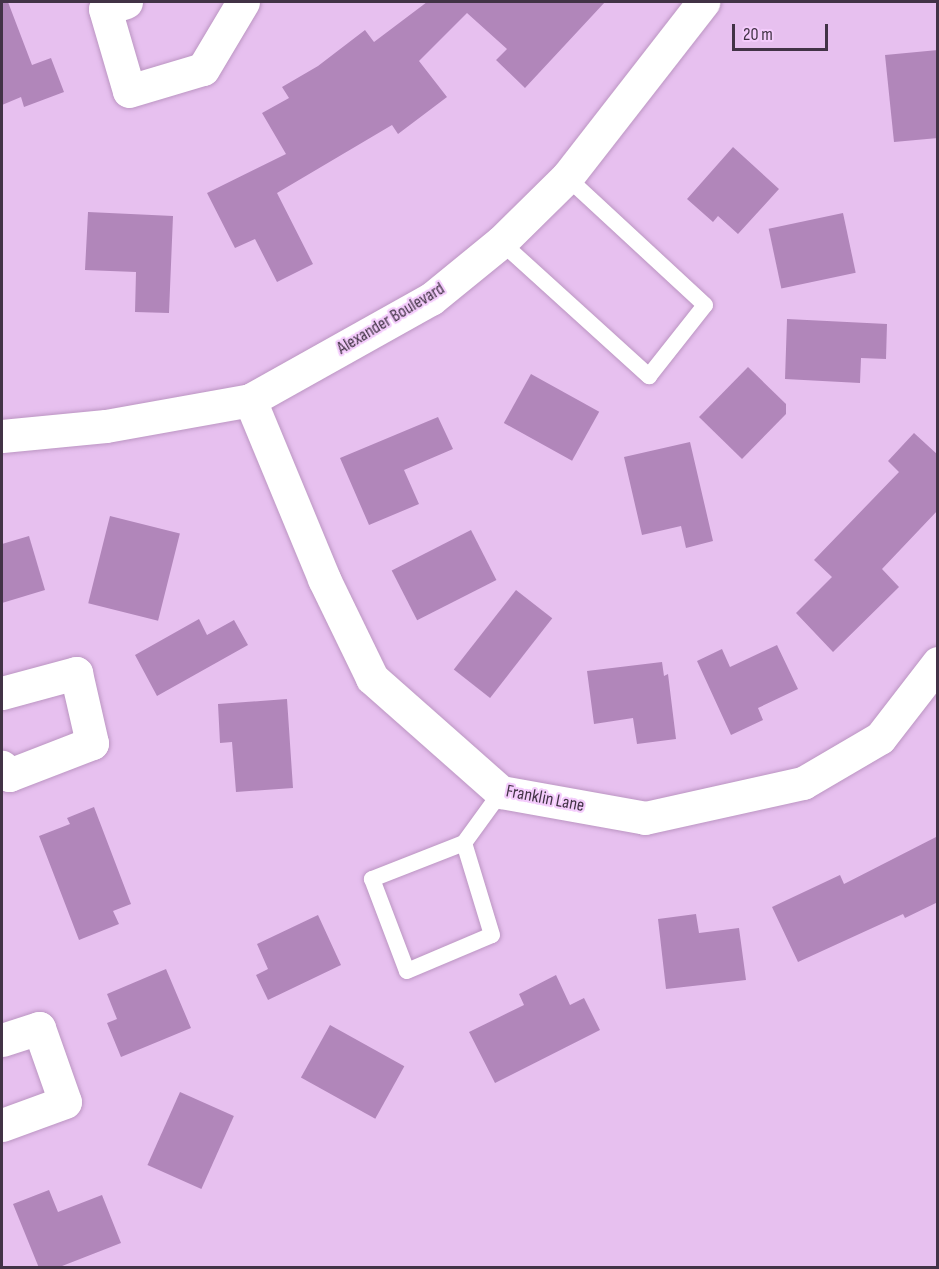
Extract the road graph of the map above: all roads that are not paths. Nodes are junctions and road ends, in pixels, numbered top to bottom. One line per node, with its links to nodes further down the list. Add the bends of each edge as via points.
1 (126, 2): 2 (street, via 105,9 129,91 203,69)
2 (243, 2)
3 (692, 6): 4 (street, Alexander Boulevard)
4 (567, 177): 5 (street, Alexander Boulevard); 5 (lane, via 705,305 650,376)
5 (501, 242): 6 (street, Alexander Boulevard, via 430,299)
6 (250, 400): 7 (street, Alexander Boulevard, via 106,426); 11 (street, Franklin Lane, via 324,579 372,678)
7 (2, 436)
8 (938, 663): 11 (street, Franklin Lane, via 880,738 803,783 645,818)
9 (2, 693): 10 (street, via 76,674 92,743 9,775)
10 (2, 767)
11 (501, 792): 12 (lane)
12 (464, 843): 12 (lane, via 492,934 407,971 372,879)
13 (2, 1040): 14 (street, via 39,1028 65,1102)
14 (2, 1125)

